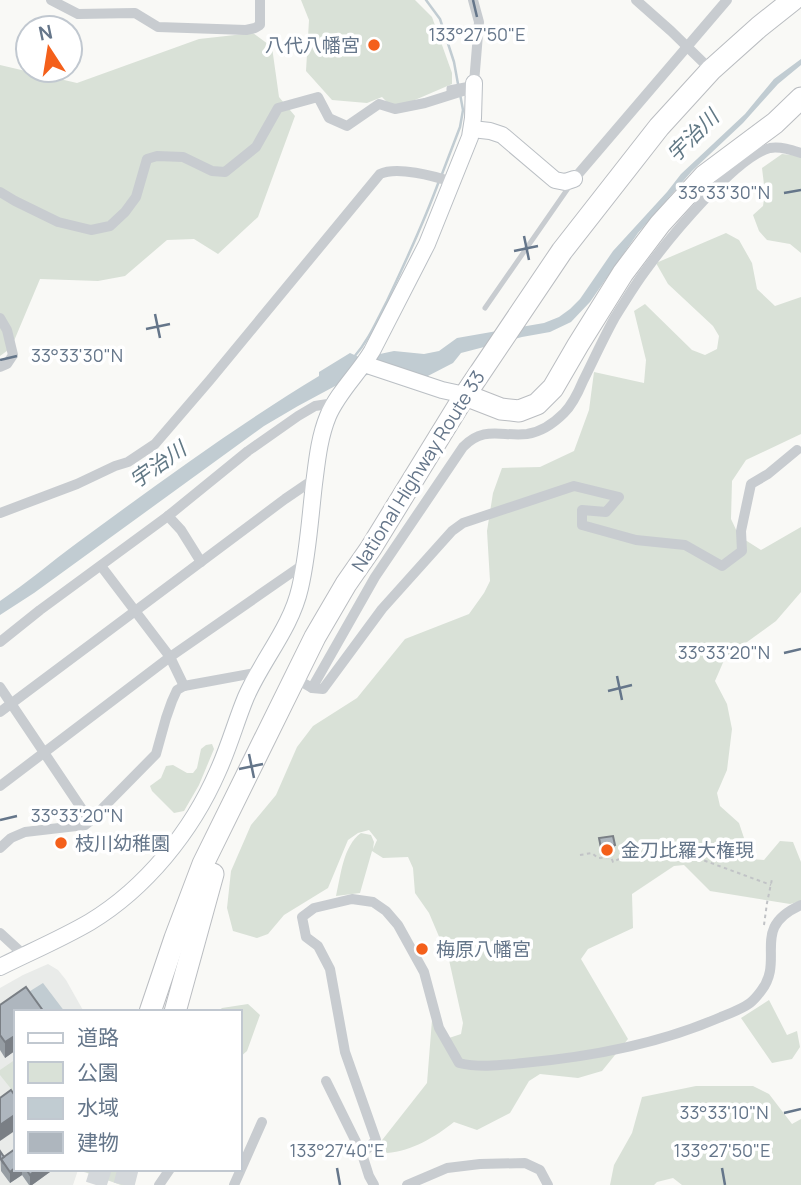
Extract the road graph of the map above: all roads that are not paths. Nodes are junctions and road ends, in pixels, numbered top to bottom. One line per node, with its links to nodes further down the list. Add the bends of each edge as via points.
1 (51, 0): 2 (street, via 78,14 135,13 158,27 246,30 260,25)
2 (260, 0)
3 (473, 0): 9 (street, via 479,22)
4 (636, 0): 7 (street)
5 (727, 0): 7 (street)
6 (793, 0): 8 (highway, National Highway Route 33)
7 (686, 47): 8 (street); 16 (street)
8 (711, 70): 22 (highway, National Highway Route 33, via 659,127 562,251)
9 (461, 89): 13 (street); 17 (street, via 395,109 379,104 347,126 329,118 318,97 278,108 256,146 225,172 212,172 183,157 147,159 136,197 110,226 91,230 58,222)
10 (801, 98): 12 (highway)
11 (801, 113): 12 (highway)
12 (775, 123): 22 (highway, via 704,176 660,224 623,273 553,388 537,404 519,411 501,409)
13 (472, 129): 15 (street); 16 (street, via 502,135 555,180)
14 (801, 153): 35 (street, via 771,148 757,154 710,194 645,271 564,413 536,432 481,434 470,439)
15 (441, 178): 20 (street, via 427,244); 26 (street, via 387,170 380,174 155,444 128,462)
16 (575, 179): 18 (lane)
17 (0, 192)
18 (485, 308)
19 (0, 318): 21 (street, via 13,355)
20 (364, 364): 22 (street); 23 (street)
21 (0, 368)
22 (465, 395): 35 (highway, National Highway Route 33, via 315,637)
23 (334, 403): 25 (street, via 321,440); 27 (street, via 315,406 298,416)
24 (797, 450): 35 (street, via 751,484 741,531 742,551 722,566 685,545 636,540 582,525 582,510 606,512 620,497 574,485 463,523 382,609 323,689)
25 (315, 481): 28 (street); 29 (street)
26 (0, 513)
27 (168, 516): 28 (street); 30 (street)
28 (201, 562): 31 (street)
29 (304, 564): 33 (street); 34 (street, via 293,613)
30 (101, 566): 31 (street); 32 (street)
31 (135, 612): 33 (street); 38 (street)
32 (0, 642)
33 (170, 657): 36 (street); 40 (street)
34 (260, 672): 36 (street); 47 (street, via 246,696 218,772 165,855 142,881 90,922)
35 (303, 683): 44 (highway, National Highway Route 33); 51 (highway, via 211,878)
36 (184, 686): 42 (street, via 172,701 156,754)
37 (0, 687): 38 (street)
38 (12, 704): 39 (street); 40 (street)
39 (0, 712)
40 (44, 753): 41 (street); 42 (street)
41 (0, 786)
42 (90, 821): 43 (street, via 26,832)
43 (0, 848)
44 (204, 864): 49 (highway, via 168,929); 50 (highway, National Highway Route 33)
45 (801, 905): 54 (street, via 785,913 772,929 771,965 764,988 739,1009 656,1040 568,1059 491,1066 459,1062 439,1028 424,972 386,911 373,902 352,899 314,908 302,917 306,937 318,946 330,969 345,1052 376,1140)
46 (0, 933): 47 (street)
47 (24, 955): 48 (street)
48 (0, 967)
49 (140, 1010)
50 (151, 1010)
51 (176, 1010)
52 (326, 1081): 54 (street)
53 (262, 1122): 55 (street)
54 (362, 1154): 56 (street)
55 (242, 1167)
56 (374, 1185)
57 (407, 1185): 58 (street, via 447,1168 525,1163 540,1170)
58 (548, 1185)

